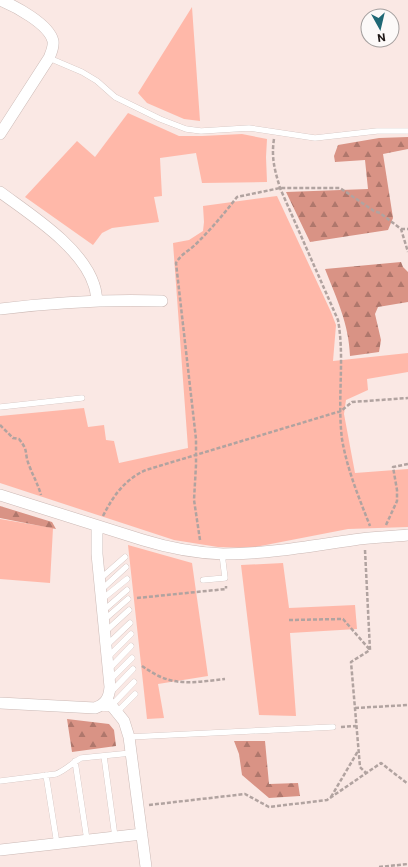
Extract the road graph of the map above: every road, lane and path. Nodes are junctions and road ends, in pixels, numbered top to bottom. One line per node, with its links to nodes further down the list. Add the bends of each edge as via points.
1 (0, 0): 2 (street, via 42,24 50,33 53,46)
2 (49, 58): 4 (lane, via 82,72 115,97 186,129 201,131 249,128); 5 (street)
3 (408, 131): 4 (lane, via 377,131 315,138)
4 (275, 132): 6 (path, via 272,154)
5 (0, 134)
6 (280, 188): 9 (path, via 340,188 380,213); 17 (path, via 338,320 341,332); 19 (path, via 237,197 219,221 179,257 176,263)
7 (0, 192): 11 (street, via 40,222 81,260 94,284)
8 (408, 229): 9 (path)
9 (401, 230): 10 (path)
10 (408, 252)
11 (98, 300): 12 (street); 13 (street)
12 (162, 301)
13 (0, 309)
14 (82, 398): 16 (lane)
15 (408, 398): 17 (path, via 352,402)
16 (0, 407)
17 (341, 410): 19 (path); 25 (path, via 342,438 347,460)
18 (0, 425): 22 (path, via 13,438 19,439 26,448 28,462 39,486)
19 (196, 455): 23 (path, via 138,473 124,484 111,500); 26 (path, via 194,500)
20 (408, 464): 25 (path, via 393,467 397,501)
21 (0, 495): 22 (street)
22 (43, 509): 23 (street)
23 (97, 527): 26 (street, via 165,546); 35 (street)
24 (408, 536): 25 (street)
25 (372, 538): 27 (street, via 266,552); 43 (path)
26 (203, 552): 27 (street)
27 (222, 554): 30 (lane)
28 (125, 557): 35 (lane)
29 (126, 567): 35 (lane)
30 (225, 578): 32 (lane); 34 (path, via 226,589)
31 (127, 579): 35 (lane)
32 (204, 580)
33 (127, 590): 35 (lane)
34 (128, 599): 35 (lane)
35 (102, 600): 39 (street)
36 (129, 610): 39 (lane)
37 (289, 620): 43 (path, via 343,619)
38 (130, 623): 41 (lane)
39 (105, 632): 41 (street)
40 (131, 634): 44 (lane)
41 (106, 646): 44 (street)
42 (132, 646): 48 (lane)
43 (370, 650): 55 (path, via 351,662)
44 (107, 658): 48 (street)
45 (132, 658): 48 (lane)
46 (138, 664): 49 (path, via 161,677 177,681)
47 (133, 669): 53 (lane)
48 (109, 675): 53 (street)
49 (226, 679)
50 (134, 682): 53 (lane)
51 (135, 694): 53 (lane, via 120,709)
52 (0, 703): 53 (street, via 95,708)
53 (110, 703): 58 (street, via 124,721)
54 (408, 705): 55 (path)
55 (354, 708): 56 (path)
56 (356, 726): 57 (path); 59 (path)
57 (333, 727): 58 (lane)
58 (129, 737): 60 (street)
59 (358, 750): 63 (path, via 360,767); 67 (path)
60 (131, 753): 61 (lane); 68 (street)
61 (104, 756): 62 (lane); 70 (lane)
62 (76, 761): 64 (lane, via 64,771); 71 (lane)
63 (366, 773): 66 (path, via 381,763); 67 (path)
64 (46, 775): 65 (lane); 72 (lane)
65 (0, 781)
66 (408, 784)
67 (331, 798): 68 (path, via 269,807 245,794)
68 (138, 806): 69 (street)
69 (142, 834): 70 (street); 75 (street)
70 (116, 837): 71 (street)
71 (87, 840): 72 (street)
72 (57, 844): 73 (street)
73 (0, 850)
74 (408, 864): 76 (path)
75 (146, 867)
76 (379, 867)

